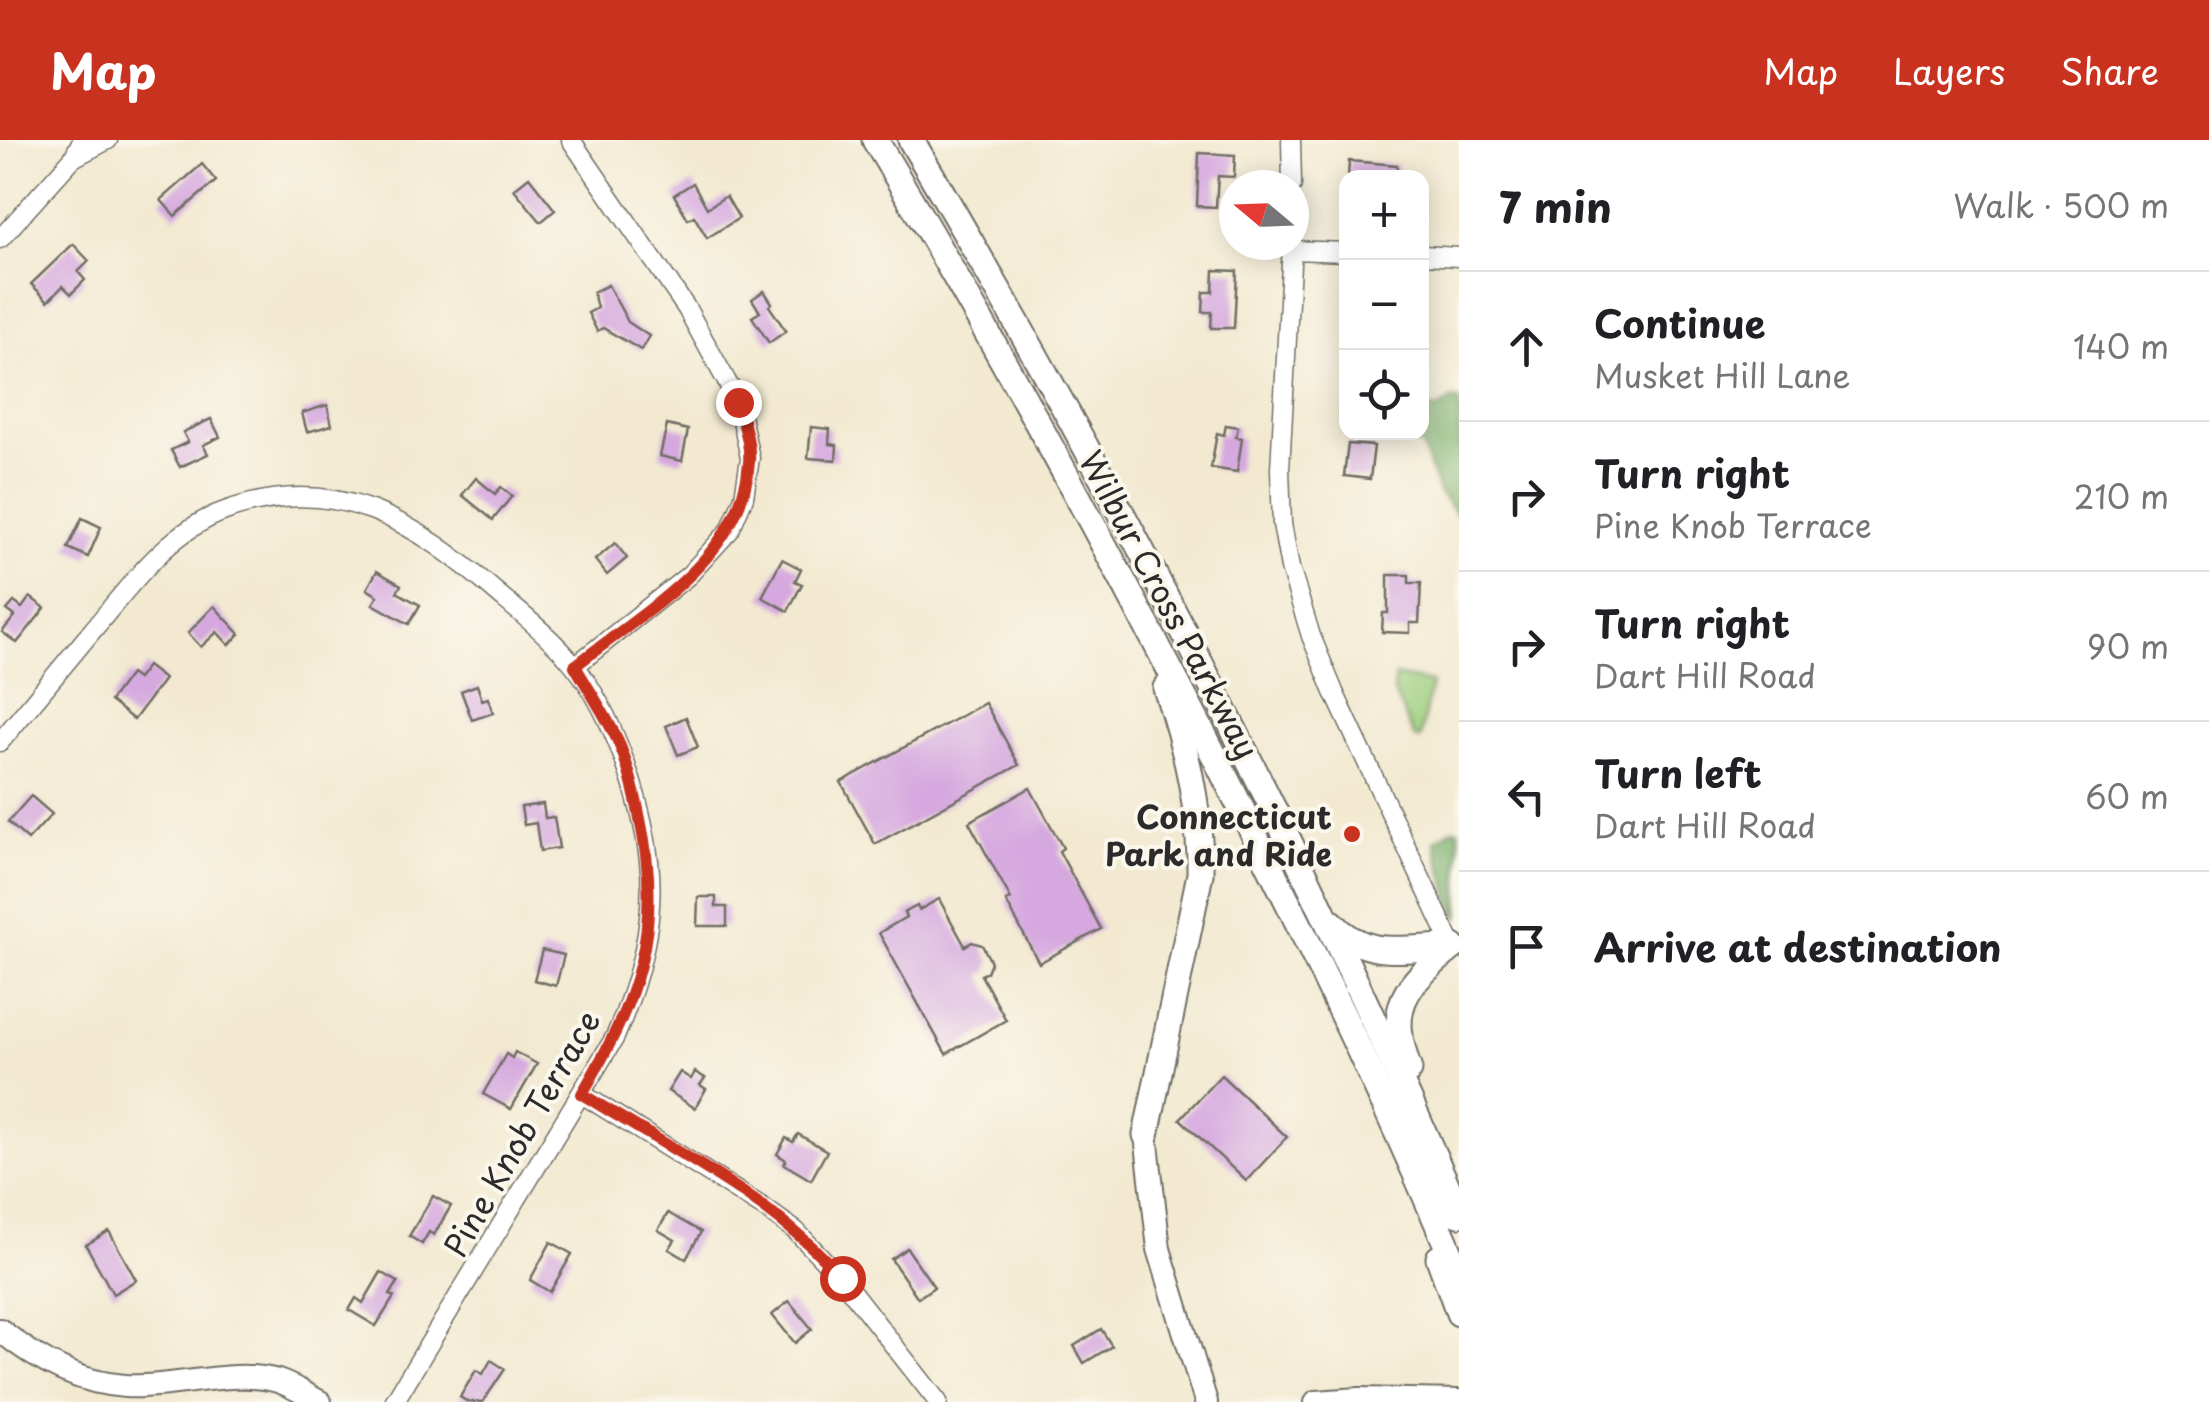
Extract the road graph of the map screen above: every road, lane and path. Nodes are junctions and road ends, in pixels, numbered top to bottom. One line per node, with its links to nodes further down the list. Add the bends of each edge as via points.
1 (82, 140): 7 (street)
2 (108, 140): 7 (street)
3 (571, 140): 16 (street, via 688,309 738,402 750,458 730,530 690,575)
4 (875, 140): 15 (highway, Wilbur Cross Parkway)
5 (911, 140): 18 (highway, Wilbur Cross Parkway, via 1129,525)
6 (1291, 140): 8 (street)
7 (72, 158): 9 (street)
8 (1292, 170)
9 (0, 239)
10 (1309, 249): 11 (street)
11 (1339, 251)
12 (1429, 255): 13 (street)
13 (1459, 257)
14 (1291, 260): 19 (street, via 1280,469 1290,568 1334,692)
15 (1138, 608): 20 (highway, Wilbur Cross Parkway); 22 (highway, via 1182,744 1200,855 1198,892)
16 (575, 666): 17 (street, Pine Knob Terrace, via 463,563 398,519 339,499 279,498 221,512 176,540); 21 (street, Pine Knob Terrace, via 618,740 649,860 651,912 632,998)
17 (0, 742)
18 (1321, 912): 19 (highway, via 1359,946); 23 (highway, Wilbur Cross Parkway)
19 (1456, 954): 23 (highway, via 1414,979 1399,1009)
20 (1368, 1066): 25 (highway, Wilbur Cross Parkway); 26 (highway)
21 (582, 1094): 30 (street, Pine Knob Terrace); 31 (street, via 796,1231 842,1278)
22 (1146, 1135): 32 (main road, via 1159,1249)
23 (1426, 1137): 24 (highway, Wilbur Cross Parkway)
24 (1459, 1214)
25 (1459, 1274)
26 (1459, 1313)
27 (0, 1330): 29 (main road, via 78,1377 122,1386 250,1377 278,1381)
28 (1459, 1401): 33 (main road)
29 (320, 1402)
30 (394, 1402)
31 (938, 1402)
32 (1206, 1402)
33 (1316, 1402)

